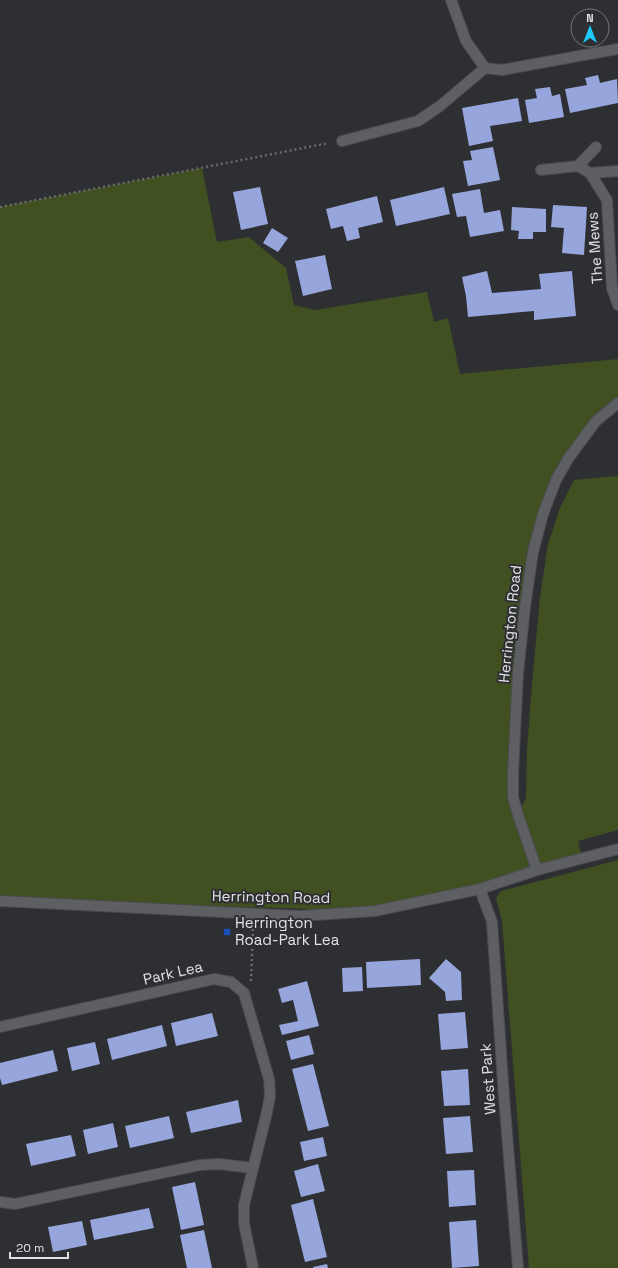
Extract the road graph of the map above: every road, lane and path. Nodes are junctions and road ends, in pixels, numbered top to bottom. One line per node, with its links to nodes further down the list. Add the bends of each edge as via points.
1 (451, 0): 3 (street, via 466,41)
2 (618, 49): 3 (street, via 502,70)
3 (485, 68): 4 (street, via 418,121)
4 (342, 141): 10 (path)
5 (596, 147): 6 (street)
6 (578, 166): 7 (street); 9 (street, The Mews)
7 (541, 170)
8 (618, 171): 9 (street)
9 (590, 173): 11 (street, The Mews, via 606,200 612,288)
10 (0, 207)
11 (618, 305)
12 (618, 403): 14 (street, Herrington Road, via 596,421 556,480 533,552 518,673 513,797)
13 (618, 849): 14 (street, Herrington Road)
14 (537, 870): 15 (street, Herrington Road)
15 (480, 889): 17 (street, Herrington Road, via 375,911 300,916); 23 (street, West Park, via 492,922)
16 (0, 901): 17 (street, Herrington Road)
17 (254, 914): 18 (path, via 252,980)
18 (244, 993): 19 (street, Park Lea, via 231,982 214,979); 20 (street, via 269,1079 270,1096)
19 (0, 1027)
20 (253, 1168): 21 (street, via 219,1164 200,1165 15,1204); 22 (street, via 244,1205 244,1223)
21 (0, 1202)
22 (254, 1268)
23 (518, 1268)

